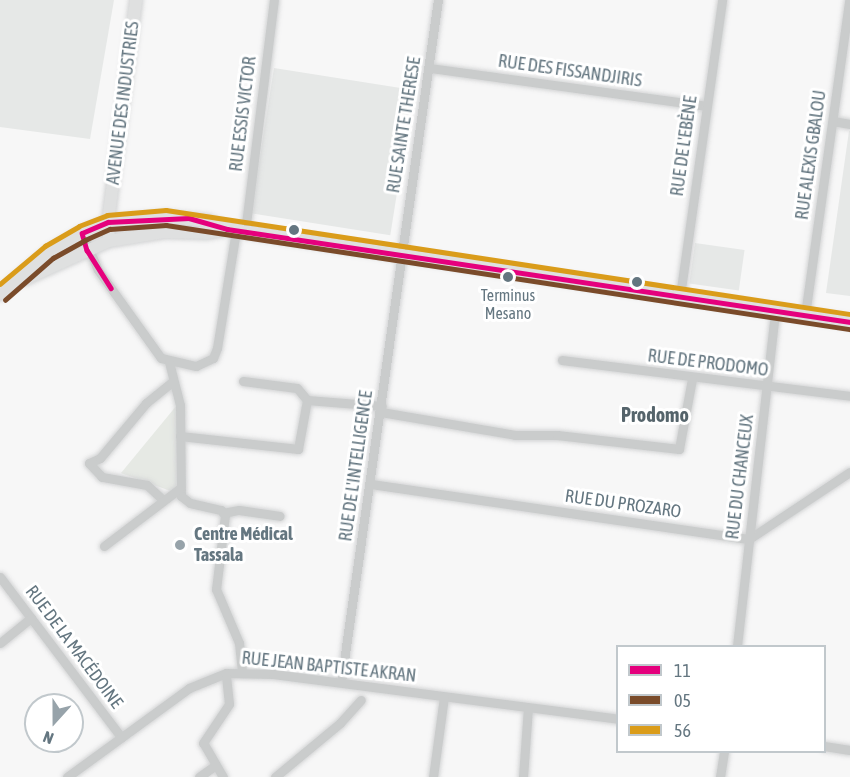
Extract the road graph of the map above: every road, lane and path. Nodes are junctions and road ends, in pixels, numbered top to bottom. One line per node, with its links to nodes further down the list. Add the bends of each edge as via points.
1 (135, 0): 10 (street, AVENUE DES INDUSTRIES)
2 (274, 0): 11 (street, RUE ESSIS VICTOR)
3 (438, 0): 6 (street, RUE SAINTE THERESE)
4 (722, 0): 7 (street, RUE DE L'EBÈNE)
5 (849, 0): 8 (street, RUE ALEXIS GBALOU)
6 (430, 68): 7 (street, RUE DES FISSANDJIRIS); 15 (street, RUE SAINTE THERESE)
7 (706, 106): 18 (street, RUE DE L'EBÈNE)
8 (832, 121): 9 (street); 20 (street, RUE ALEXIS GBALOU)
9 (850, 123)
10 (108, 222): 11 (street, via 178,218 208,221); 12 (street); 13 (street, AVENUE DES INDUSTRIES)
11 (236, 231): 13 (street, via 166,232); 15 (street); 23 (street, RUE ESSIS VICTOR, via 213,358 196,366)
12 (82, 233): 14 (street); 16 (street, via 49,252)
13 (109, 241): 14 (street)
14 (87, 250): 16 (street); 23 (street, via 155,349)
15 (401, 255): 18 (street); 30 (street, RUE DE L'INTELLIGENCE)
16 (12, 285): 17 (street)
17 (0, 294)
18 (680, 297): 19 (street)
19 (775, 311): 20 (street); 27 (street, RUE DU CHANCEUX)
20 (805, 315): 21 (street)
21 (850, 322)
22 (562, 360): 24 (street, RUE DE PRODOMO)
23 (169, 362): 25 (street)
24 (692, 379): 27 (street, RUE DE PRODOMO); 30 (street, via 679,449 557,435 515,435)
25 (172, 381): 31 (street, via 180,405); 35 (street, via 146,403 99,458 89,463 102,477 147,485)
26 (243, 381): 29 (street, via 297,388)
27 (767, 386): 28 (street, RUE DE PRODOMO); 38 (street, RUE DU CHANCEUX)
28 (850, 396)
29 (307, 400): 30 (street); 31 (street, via 298,449)
30 (382, 409): 33 (street, RUE DE L'INTELLIGENCE)
31 (180, 436): 34 (street)
32 (850, 472): 38 (street)
33 (371, 484): 38 (street, RUE DU PROZARO); 46 (street, RUE DE L'INTELLIGENCE)
34 (179, 489): 35 (street); 36 (street, via 185,501)
35 (162, 499): 39 (street)
36 (223, 513): 37 (street, via 239,510); 44 (street, via 226,522 216,589 239,643)
37 (280, 516)
38 (749, 539): 43 (street, RUE DU CHANCEUX)
39 (104, 546)
40 (0, 577): 41 (street, RUE DE LA MACÉDOINE)
41 (31, 618): 42 (street); 51 (street, RUE DE LA MACÉDOINE)
42 (0, 643)
43 (737, 645)
44 (242, 671): 45 (street, RUE JEAN BAPTISTE AKRAN); 46 (street, RUE JEAN BAPTISTE AKRAN)
45 (226, 673): 51 (street, RUE JEAN BAPTISTE AKRAN, via 189,688); 55 (street, via 230,704 203,743)
46 (341, 682): 47 (street, RUE JEAN BAPTISTE AKRAN)
47 (444, 697): 49 (street, RUE JEAN BAPTISTE AKRAN); 60 (street)
48 (361, 700): 59 (street, via 340,723)
49 (528, 708): 50 (street, RUE JEAN BAPTISTE AKRAN); 61 (street)
50 (616, 719)
51 (121, 737): 56 (street, RUE JEAN BAPTISTE AKRAN)
52 (826, 746): 53 (street)
53 (850, 750)
54 (724, 753): 62 (street)
55 (214, 766): 57 (street); 58 (street)
56 (67, 777)
57 (199, 777)
58 (222, 777)
59 (275, 777)
60 (434, 777)
61 (523, 777)
62 (720, 777)

